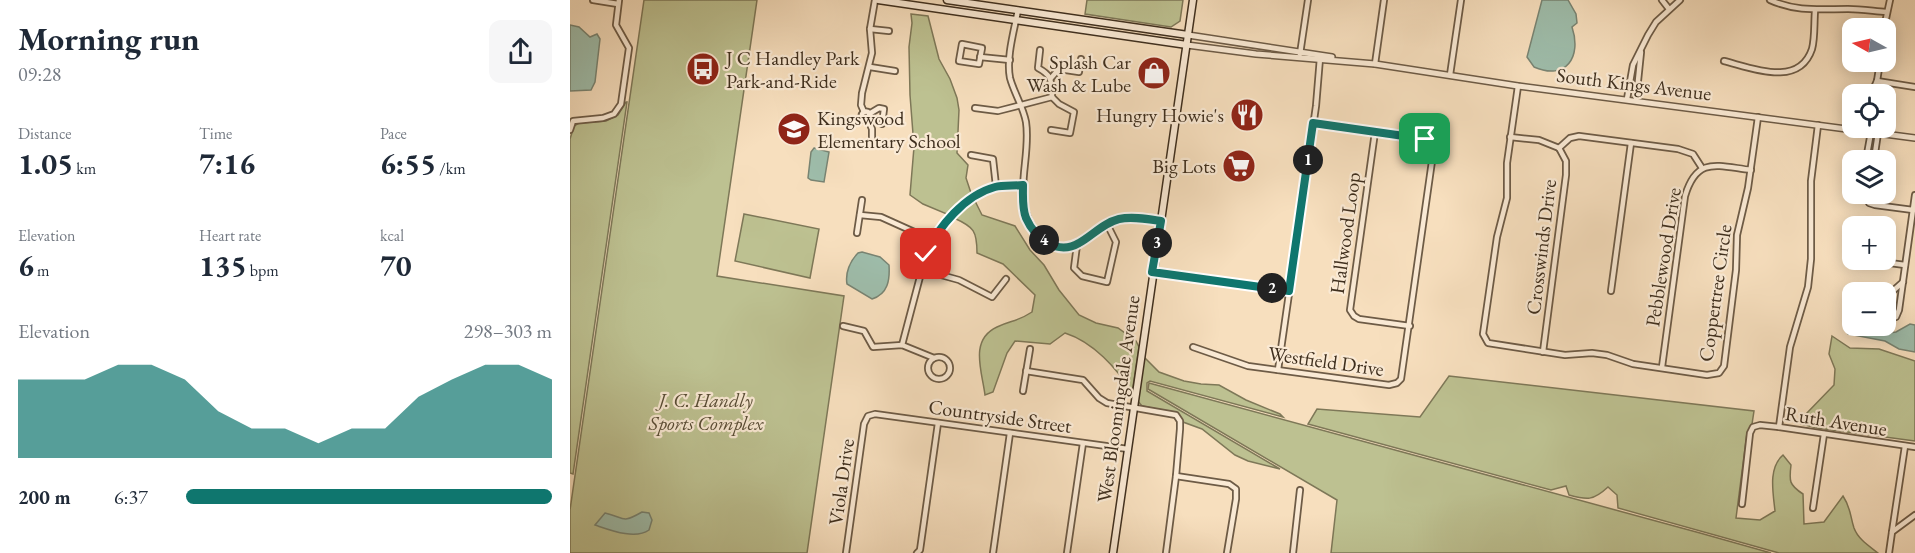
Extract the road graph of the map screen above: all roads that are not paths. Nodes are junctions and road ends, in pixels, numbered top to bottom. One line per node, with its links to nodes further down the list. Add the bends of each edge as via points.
1 (593, 0): 13 (street)
2 (877, 0): 16 (main road, South Kings Avenue); 21 (street)
3 (947, 0): 12 (main road, South Kings Avenue)
4 (1193, 0): 23 (main road, West Bloomingdale Avenue)
5 (1308, 0): 27 (street)
6 (1384, 0): 33 (street)
7 (1461, 0): 37 (street)
8 (1662, 0): 14 (street)
9 (1680, 0): 14 (street)
10 (1770, 0): 17 (street, via 1781,6)
11 (1890, 0): 18 (street)
12 (958, 1): 15 (main road, South Kings Avenue); 16 (street)
13 (619, 2): 55 (street, via 616,24 629,48 621,104 614,114 603,118 573,121)
14 (1670, 9): 26 (street, via 1656,22)
15 (1018, 10): 20 (street); 23 (main road, South Kings Avenue)
16 (956, 11): 20 (main road, South Kings Avenue)
17 (1815, 11): 18 (street); 32 (street, via 1812,48 1806,61 1794,71 1780,73)
18 (1886, 12): 19 (street)
19 (1885, 18)
20 (1016, 20): 24 (main road, South Kings Avenue); 31 (street)
21 (870, 29): 22 (street); 34 (street)
22 (889, 31)
23 (1188, 35): 24 (main road, West Bloomingdale Avenue); 27 (street, South Kings Avenue)
24 (1187, 45): 27 (street, South Kings Avenue); 74 (main road, West Bloomingdale Avenue)
25 (1040, 50): 38 (street, via 1038,68)
26 (1641, 50): 45 (street, via 1633,65); 46 (street)
27 (1300, 55): 29 (street, South Kings Avenue)
28 (980, 57): 28 (street, via 979,64 959,61 962,44 982,48); 31 (street)
29 (1322, 58): 33 (street, South Kings Avenue); 51 (street)
30 (1081, 59): 38 (street, via 1079,72 1059,69)
31 (1010, 60): 47 (street, via 1010,76)
32 (1724, 61)
33 (1375, 64): 37 (street, South Kings Avenue)
34 (870, 67): 35 (street); 49 (street, via 862,93 861,105)
35 (895, 71)
36 (1878, 72): 39 (street)
37 (1450, 75): 42 (street, South Kings Avenue)
38 (1051, 78): 44 (street)
39 (1877, 81): 40 (street); 41 (street); 43 (street)
40 (1875, 84)
41 (1878, 84)
42 (1518, 86): 45 (street, South Kings Avenue); 59 (street, Coppertree Circle)
43 (1915, 87)
44 (1052, 97): 47 (street); 56 (street, via 1074,112 1070,133)
45 (1628, 99): 46 (street, South Kings Avenue)
46 (1636, 100): 50 (street, South Kings Avenue)
47 (1021, 106): 48 (street, via 998,111); 67 (street, via 1027,146)
48 (975, 108)
49 (866, 113): 52 (street, via 884,109); 62 (street, via 872,142)
50 (1758, 117): 53 (street, South Kings Avenue); 66 (street, Coppertree Circle)
51 (1313, 123): 57 (street); 86 (street)
52 (882, 124)
53 (1818, 125): 54 (street, South Kings Avenue); 103 (street, via 1811,182 1808,287 1790,347)
54 (1842, 128)
55 (570, 130)
56 (1050, 130)
57 (1375, 132): 90 (street, via 1425,139 1434,150); 90 (street, Hallwood Loop, via 1350,310 1359,319)
58 (1896, 135): 60 (street, South Kings Avenue)
59 (1510, 137): 63 (street, via 1539,140); 94 (street, Coppertree Circle, via 1507,198 1497,237 1483,334 1488,343)
60 (1915, 138)
61 (1631, 143): 63 (street, via 1579,136); 65 (street, via 1693,154); 87 (street)
62 (886, 144)
63 (1559, 148): 94 (street, Crosswinds Drive, via 1566,161 1566,175)
64 (971, 154): 68 (street, via 993,159)
65 (1702, 168): 66 (street, Pebblewood Drive); 96 (street, Pebblewood Drive, via 1690,180 1685,196)
66 (1751, 170): 96 (street, Coppertree Circle, via 1737,235 1724,366 1719,373 1707,375)
67 (1023, 185): 68 (street); 78 (street, via 1026,217 1032,228 1049,245)
68 (996, 186): 77 (street, via 968,202)
69 (1915, 195): 72 (street)
70 (862, 200): 73 (street)
71 (1872, 204): 72 (street)
72 (1913, 210): 80 (street)
73 (860, 215): 76 (street); 77 (street, via 881,217)
74 (1161, 221): 75 (street, via 1126,218); 82 (main road, West Bloomingdale Avenue)
75 (1107, 224): 78 (street); 78 (street, via 1116,242 1107,282 1082,276 1074,268)
76 (857, 233)
77 (932, 240): 81 (street)
78 (1077, 245)
79 (1896, 264): 80 (street)
80 (1905, 265): 84 (street)
81 (923, 270): 83 (street, via 959,280 992,297); 91 (street)
82 (1152, 272): 86 (street); 100 (main road, West Bloomingdale Avenue)
83 (1006, 279)
84 (1903, 282): 85 (street); 88 (street)
85 (1896, 288)
86 (1289, 291): 97 (street)
87 (1611, 291)
88 (1896, 317)
89 (843, 326): 91 (street, via 864,332 873,347)
90 (1410, 326): 97 (street, Westfield Drive, via 1402,376 1395,384)
91 (902, 345): 95 (street)
92 (1193, 347): 97 (street, Westfield Drive, via 1248,366)
93 (1030, 349): 98 (street)
94 (1543, 352): 96 (street, Coppertree Circle, via 1592,353)
95 (934, 358): 95 (street, via 928,367 930,373 939,378 945,376 949,364 941,357)
96 (1662, 368)
97 (1278, 370)
98 (1026, 371): 99 (street); 100 (street, via 1083,380 1107,404)
99 (1023, 391)
100 (1133, 407): 109 (main road, West Bloomingdale Avenue); 110 (street, via 1176,416 1180,421)
101 (868, 416): 102 (street, Countryside Street); 116 (street, Viola Drive)
102 (938, 423): 104 (street, Countryside Street); 117 (street)
103 (1779, 427): 105 (street, Ruth Avenue); 112 (street, Ruth Avenue, via 1760,425 1750,433)
104 (1011, 433): 106 (street, Countryside Street); 118 (street)
105 (1824, 434): 107 (street, Ruth Avenue); 113 (street)
106 (1083, 443): 109 (street, Countryside Street); 119 (street)
107 (1905, 446): 108 (street, Ruth Avenue); 115 (street)
108 (1915, 447)
109 (1128, 449): 120 (main road, West Bloomingdale Avenue)
110 (1176, 476): 121 (street); 122 (street, via 1229,484 1236,489)
111 (1300, 490): 123 (street)
112 (1742, 504)
113 (1813, 508)
114 (1915, 515): 115 (street)
115 (1892, 532): 124 (street)
116 (846, 553)
117 (917, 553)
118 (993, 553)
119 (1067, 553)
120 (1113, 553)
121 (1166, 553)
122 (1227, 553)
123 (1293, 553)
124 (1889, 553)

